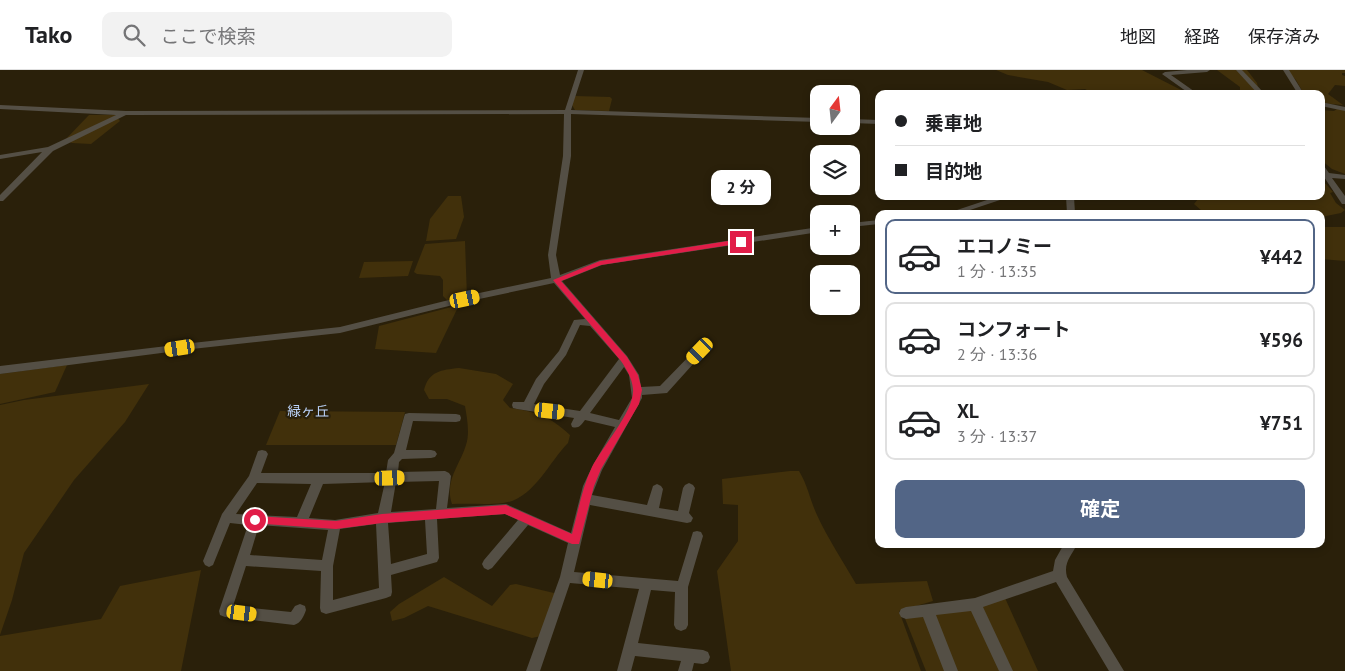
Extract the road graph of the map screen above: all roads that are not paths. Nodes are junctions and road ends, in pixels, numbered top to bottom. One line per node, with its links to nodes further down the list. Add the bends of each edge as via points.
1 (581, 70): 11 (street)
2 (1207, 70): 5 (street, via 1165,74)
3 (1239, 70): 6 (street)
4 (1286, 70): 7 (street)
5 (1190, 90)
6 (1258, 90)
7 (1298, 90)
8 (1325, 105): 10 (street)
9 (0, 107): 12 (street)
10 (1345, 108)
11 (567, 112): 12 (street); 13 (street); 28 (street, via 567,156 552,255)
12 (126, 113): 16 (street)
13 (810, 120)
14 (860, 121): 15 (street)
15 (875, 122)
16 (50, 149): 17 (street); 21 (street)
17 (0, 157)
18 (1325, 176): 20 (street)
19 (1325, 177): 23 (street)
20 (1345, 177)
21 (0, 199)
22 (995, 200): 24 (street)
23 (1345, 202)
24 (962, 210)
25 (875, 222): 26 (street)
26 (860, 224)
27 (810, 230): 28 (street, via 600,263)
28 (556, 280): 29 (street); 32 (street, via 340,330)
29 (594, 323): 31 (street); 35 (street, via 577,322 563,353 522,406)
30 (705, 340): 33 (street, via 700,351 662,390)
31 (624, 359): 33 (street, via 634,375); 35 (street)
32 (0, 370)
33 (638, 390): 36 (street, via 635,404)
34 (456, 418): 39 (street, via 409,417)
35 (578, 419): 36 (street)
36 (622, 425): 45 (street, via 597,468)
37 (262, 454): 40 (street)
38 (431, 454): 39 (street)
39 (400, 455): 41 (street, via 394,460)
40 (254, 478): 42 (street); 48 (street)
41 (390, 478): 42 (street); 47 (street, via 445,476); 49 (street, via 386,512)
42 (320, 479): 52 (street)
43 (689, 488): 46 (street, via 685,517)
44 (657, 489): 46 (street)
45 (587, 499): 46 (street); 55 (street)
46 (652, 511)
47 (436, 514): 49 (street); 50 (street, via 506,509); 61 (street, via 433,558)
48 (226, 518): 51 (street); 58 (street)
49 (382, 518): 53 (street); 61 (street)
50 (527, 518): 55 (street); 59 (street)
51 (255, 520): 52 (street); 57 (street)
52 (301, 522): 53 (street)
53 (336, 525): 60 (street)
54 (697, 536): 65 (street)
55 (576, 540): 63 (street)
56 (1069, 548): 62 (street, via 1059,564)
57 (242, 560): 60 (street); 67 (street, via 225,611 294,619)
58 (209, 561)
59 (488, 564)
60 (326, 566): 61 (street, via 326,608 386,592)
61 (385, 571)
62 (1060, 575): 66 (street); 77 (street)
63 (566, 577): 64 (street); 72 (street)
64 (646, 585): 65 (street); 71 (street)
65 (682, 587): 70 (street)
66 (975, 604): 68 (street); 76 (street)
67 (300, 610)
68 (927, 610): 69 (street); 75 (street)
69 (906, 613)
70 (681, 625)
71 (630, 649): 73 (street); 74 (street, via 696,657)
72 (533, 671)
73 (624, 671)
74 (685, 671)
75 (951, 671)
76 (1006, 671)
77 (1117, 671)

